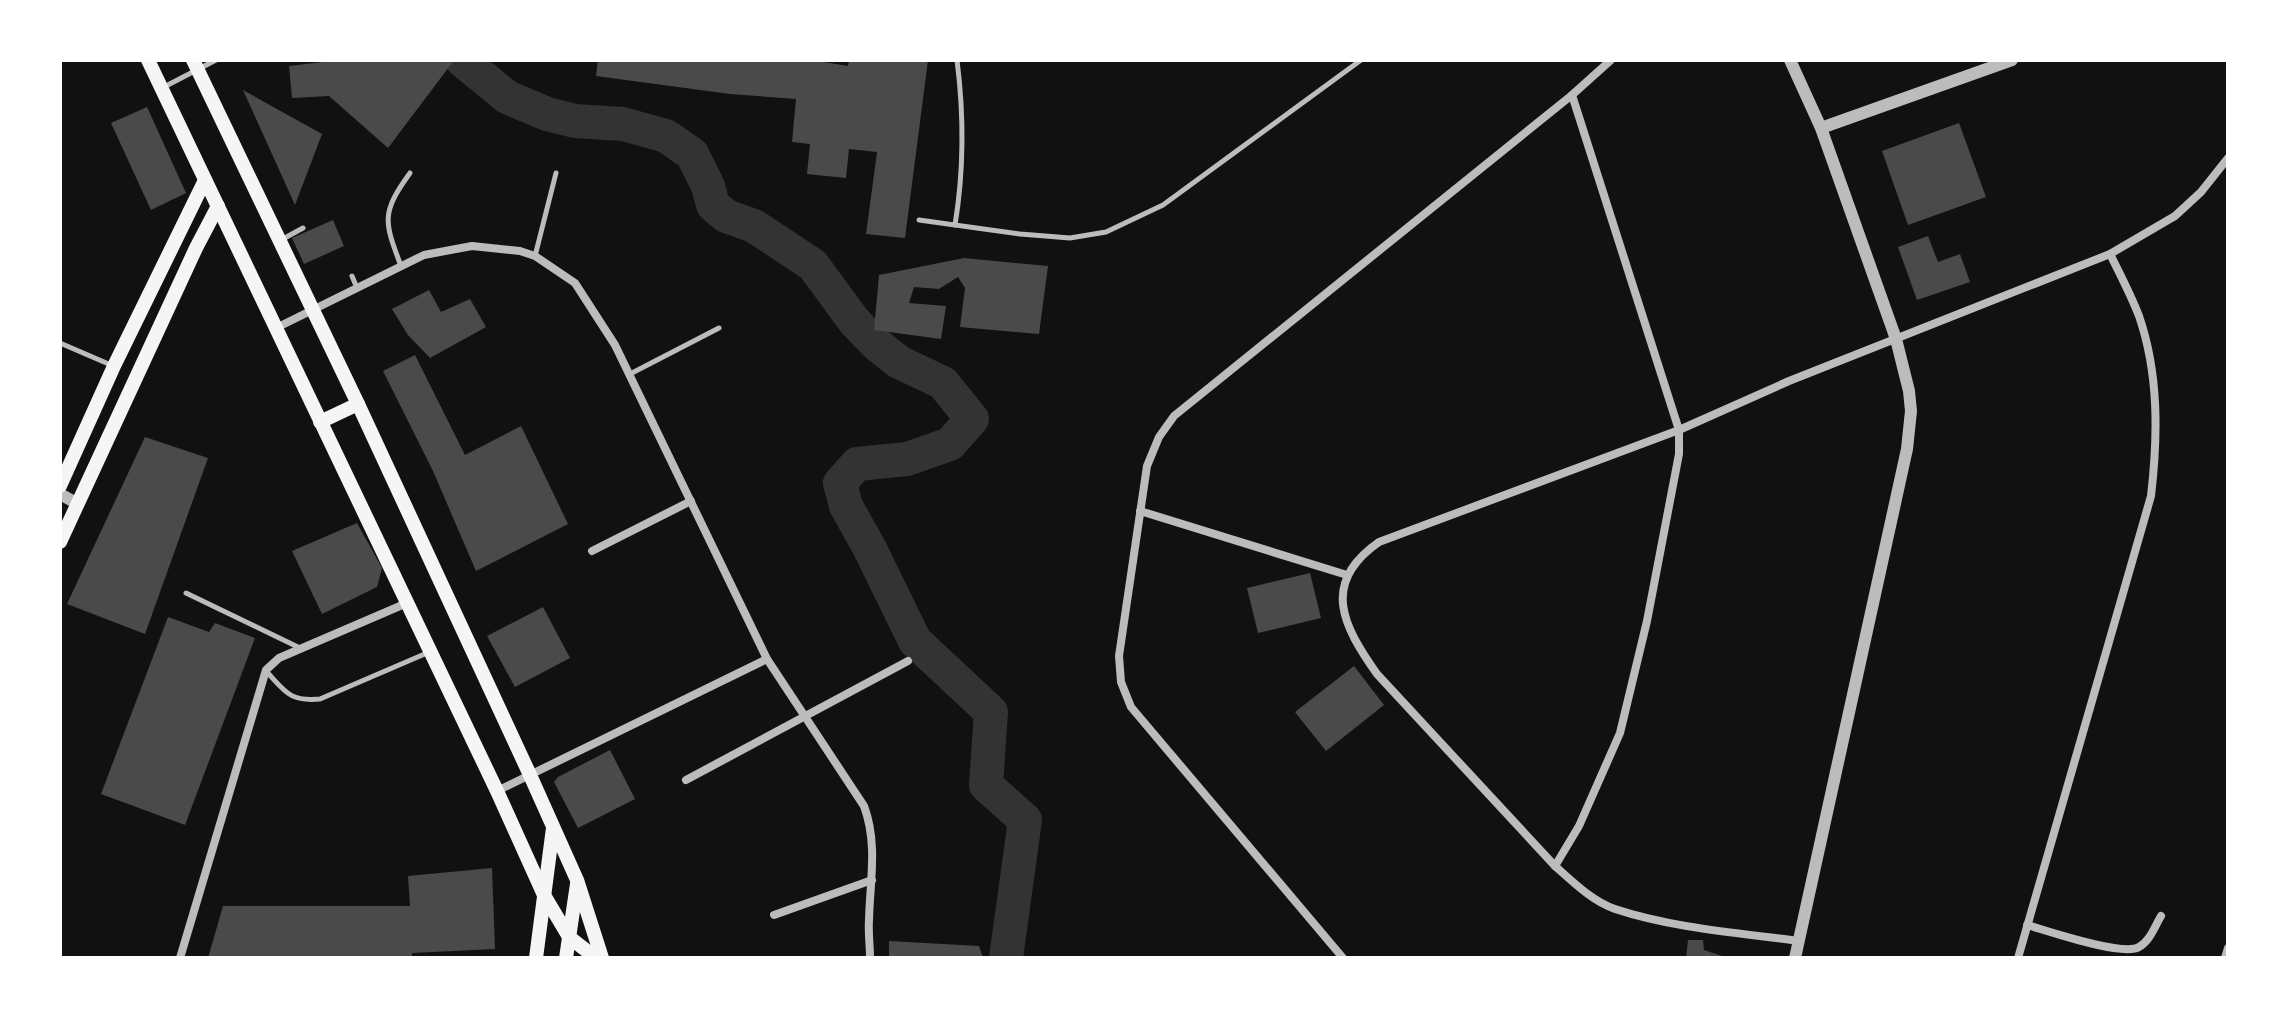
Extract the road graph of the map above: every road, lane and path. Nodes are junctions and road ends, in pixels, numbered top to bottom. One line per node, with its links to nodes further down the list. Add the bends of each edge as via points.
1 (148, 60): 9 (main road)
2 (216, 60): 8 (lane)
3 (957, 60): 19 (lane, via 962,138)
4 (1361, 60): 19 (lane, via 1163,205 1106,232 1070,238)
5 (1611, 60): 10 (street)
6 (1790, 60): 11 (street)
7 (2012, 60): 11 (street)
8 (196, 65): 9 (lane); 21 (main road)
9 (162, 88): 16 (main road)
10 (1572, 95): 36 (street); 41 (street, via 1174,416 1147,466)
11 (1821, 128): 30 (street)
12 (2228, 158): 13 (street)
13 (2225, 170): 22 (street, via 2175,216)
14 (410, 173): 24 (lane, via 390,203 387,221)
15 (556, 173): 23 (lane)
16 (205, 180): 17 (main road); 32 (main road)
17 (218, 206): 28 (main road); 40 (main road)
18 (919, 220): 19 (lane)
19 (955, 225)
20 (303, 228): 21 (lane)
21 (280, 241): 27 (main road)
22 (2110, 254): 30 (street); 63 (street, via 2140,319 2150,361 2156,457 2125,592)
23 (535, 256): 24 (street, via 472,246 424,255); 33 (street, via 575,283)
24 (401, 266): 26 (street)
25 (352, 276): 26 (lane)
26 (357, 288): 27 (street)
27 (312, 309): 28 (street); 34 (main road)
28 (276, 328): 35 (main road)
29 (719, 328): 33 (lane)
30 (1896, 339): 36 (street); 65 (street, via 1911,427)
31 (60, 343): 32 (lane)
32 (114, 366): 37 (main road)
33 (629, 375): 39 (street)
34 (358, 404): 35 (main road); 53 (main road)
35 (320, 422): 46 (main road)
36 (1679, 430): 44 (street, via 1379,542); 57 (street, via 1676,481 1620,733)
37 (60, 486)
38 (60, 494): 40 (street)
39 (691, 501): 43 (street); 49 (street)
40 (78, 504): 42 (main road)
41 (1140, 511): 44 (street); 73 (street, via 1119,656 1121,682 1131,707)
42 (60, 542)
43 (592, 551)
44 (1347, 575): 57 (street, via 1342,607 1354,641 1377,674)
45 (186, 593): 47 (lane)
46 (407, 603): 47 (street); 48 (main road)
47 (301, 648): 51 (street)
48 (430, 652): 51 (lane, via 320,699 290,696); 55 (main road)
49 (767, 659): 52 (street); 53 (street)
50 (908, 661): 52 (street)
51 (266, 670): 67 (street)
52 (803, 717): 54 (street); 59 (street, via 864,806 871,825)
53 (530, 775): 55 (street); 56 (main road)
54 (686, 780)
55 (497, 791): 60 (main road)
56 (553, 826): 58 (main road); 60 (main road)
57 (1555, 866): 65 (street, via 1613,908)
58 (577, 880): 64 (main road); 71 (main road)
59 (872, 880): 61 (street); 72 (street)
60 (544, 895): 64 (main road); 68 (main road)
61 (774, 915)
62 (2161, 916): 63 (street, via 2148,939 2128,951)
63 (2027, 925): 75 (street)
64 (569, 937): 69 (main road); 70 (main road)
65 (1799, 941): 74 (street)
66 (2228, 948): 76 (street)
67 (180, 958)
68 (536, 958)
69 (566, 958)
70 (596, 958)
71 (602, 958)
72 (870, 958)
73 (1343, 958)
74 (1795, 958)
75 (2018, 958)
76 (2225, 958)

